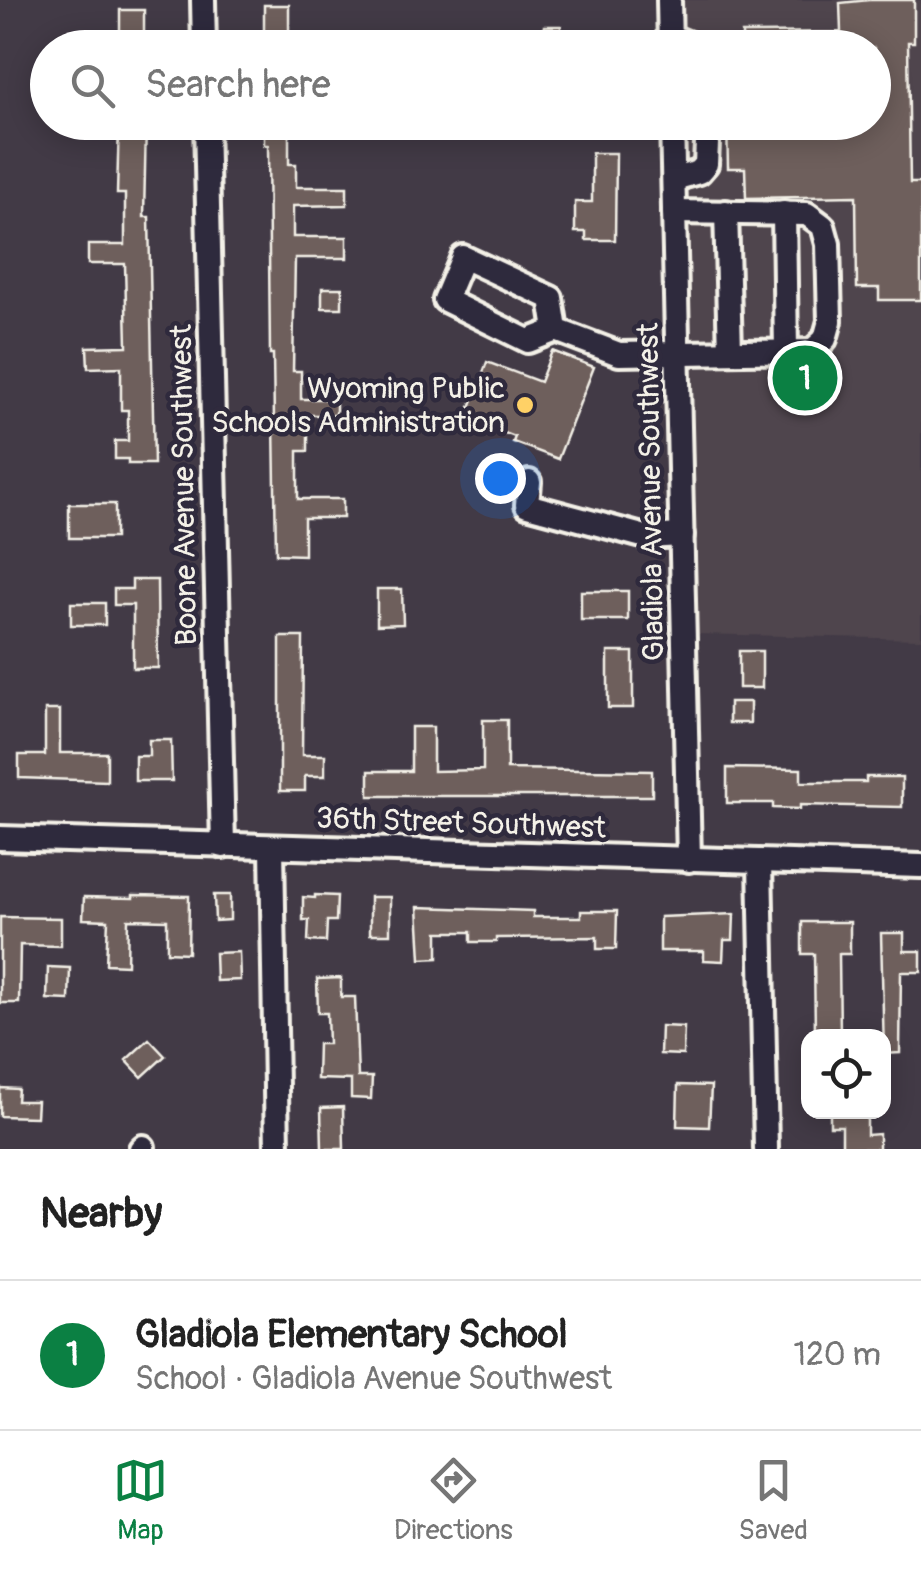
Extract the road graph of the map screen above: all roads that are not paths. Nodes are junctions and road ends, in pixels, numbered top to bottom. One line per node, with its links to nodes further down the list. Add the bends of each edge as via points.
1 (203, 0): 3 (street)
2 (670, 0): 4 (street)
3 (204, 30)
4 (670, 30)
5 (206, 140): 19 (street, Boone Avenue Southwest)
6 (673, 140): 8 (street, Gladiola Avenue Southwest)
7 (707, 140): 8 (street, via 706,164)
8 (674, 180): 9 (street, Gladiola Avenue Southwest)
9 (674, 212): 10 (street); 15 (street, Gladiola Avenue Southwest)
10 (726, 212): 11 (street); 13 (street)
11 (784, 213): 14 (street); 14 (street, via 807,214 824,226 829,302 826,340 812,351)
12 (556, 330): 12 (street, via 528,340 445,300 463,257 551,298); 15 (street, via 619,354)
13 (730, 351): 14 (street); 15 (street)
14 (786, 352)
15 (678, 355): 17 (street, Gladiola Avenue Southwest)
16 (529, 482): 17 (street, via 527,504 646,537)
17 (682, 535): 21 (street, Gladiola Avenue Southwest)
18 (0, 838): 19 (street, 36th Street Southwest)
19 (223, 846): 20 (street, 36th Street Southwest)
20 (272, 848): 21 (street, 36th Street Southwest); 24 (street)
21 (689, 860): 22 (street, 36th Street Southwest)
22 (760, 862): 23 (street, 36th Street Southwest); 25 (street)
23 (921, 866)
24 (277, 1149)
25 (766, 1149)

